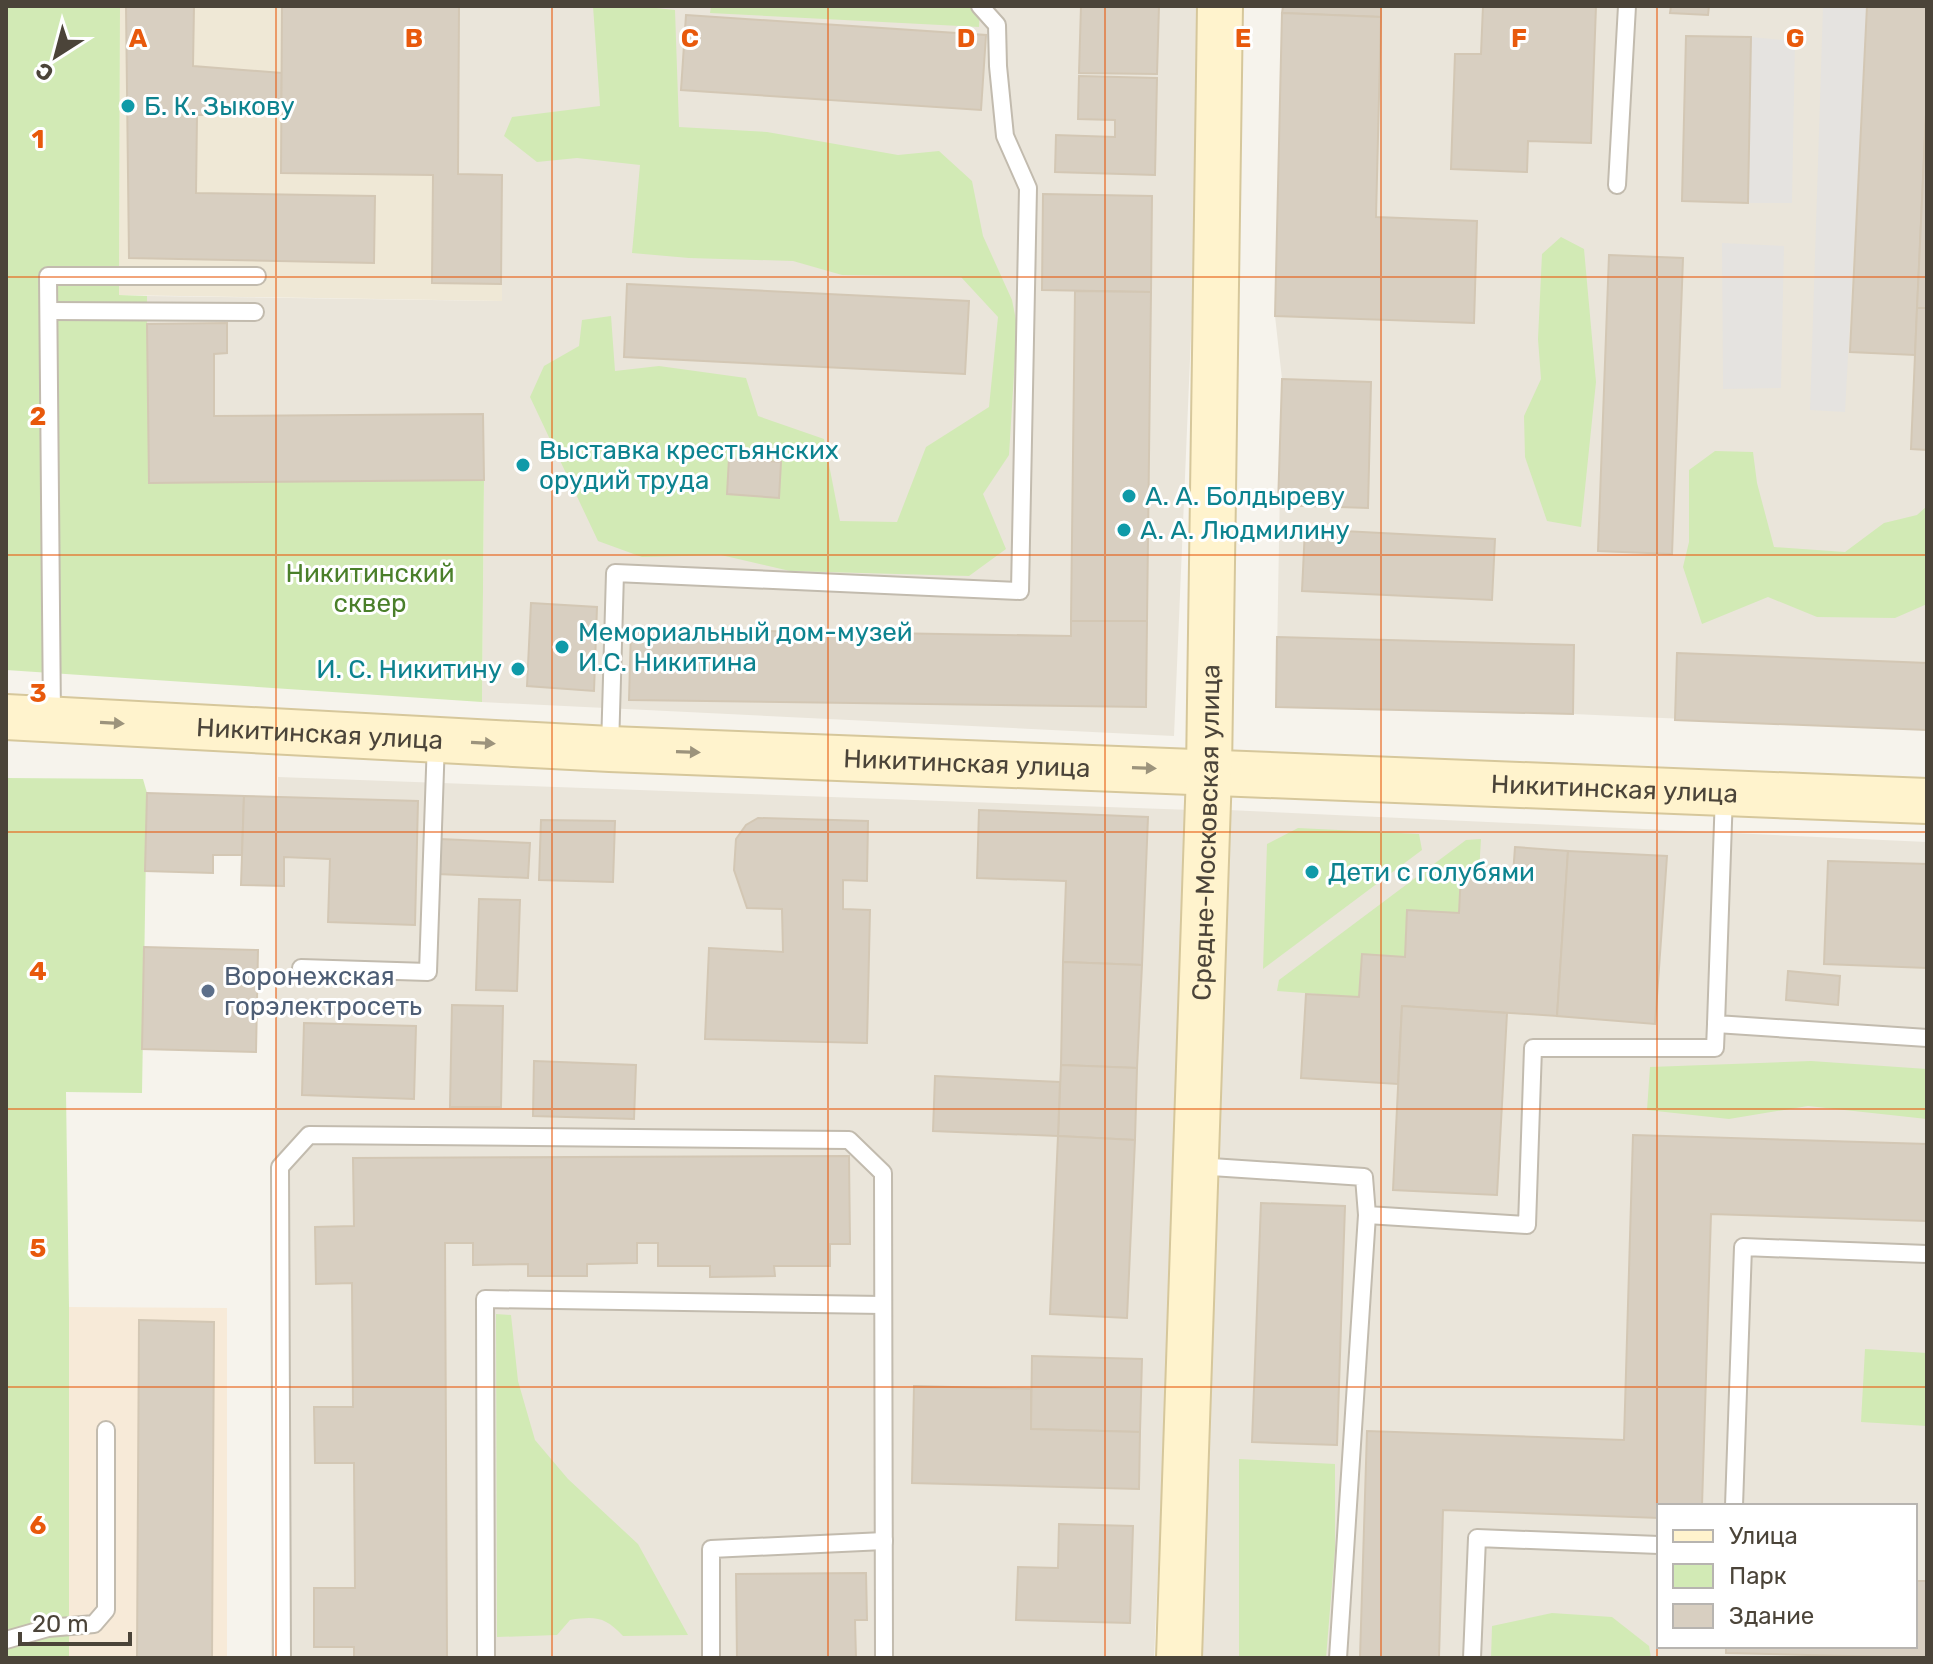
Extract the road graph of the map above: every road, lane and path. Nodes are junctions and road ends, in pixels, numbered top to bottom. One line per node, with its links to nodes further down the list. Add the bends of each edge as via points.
1 (980, 6): 11 (lane, via 997,25 1005,136 1028,188 1020,591 615,573)
2 (1220, 6): 12 (street, Средне-Московская улица)
3 (1627, 6): 4 (lane)
4 (1617, 185)
5 (257, 276): 6 (lane, via 48,276)
6 (49, 311): 7 (lane); 9 (lane)
7 (255, 312)
8 (6, 717): 9 (street, Никитинская улица)
9 (52, 720): 10 (street, Никитинская улица, one-way to 10)
10 (436, 741): 11 (street, Никитинская улица, one-way to 11); 15 (lane, via 428,972)
11 (610, 749): 12 (street, Никитинская улица, one-way to 12)
12 (1209, 772): 13 (street, Никитинская улица); 18 (street, Средне-Московская улица)
13 (1724, 793): 14 (street, Никитинская улица); 16 (lane)
14 (1927, 801)
15 (301, 968)
16 (1716, 1024): 17 (lane); 19 (lane, via 1715,1048 1533,1048 1527,1225)
17 (1927, 1038)
18 (1196, 1166): 19 (lane, via 1364,1177); 31 (street, Средне-Московская улица)
19 (1367, 1215): 32 (lane)
20 (1927, 1254): 23 (lane, via 1743,1247)
21 (883, 1305): 24 (lane); 27 (lane, via 883,1173 849,1140 309,1135 280,1167); 28 (lane, via 485,1299)
22 (106, 1430): 26 (lane, via 106,1610 94,1624 48,1628)
23 (1734, 1504)
24 (884, 1541): 29 (lane, via 711,1549); 30 (lane)
25 (1657, 1545): 33 (lane, via 1477,1538)
26 (6, 1640)
27 (282, 1658)
28 (486, 1658)
29 (711, 1658)
30 (884, 1658)
31 (1179, 1658)
32 (1338, 1658)
33 (1472, 1658)

